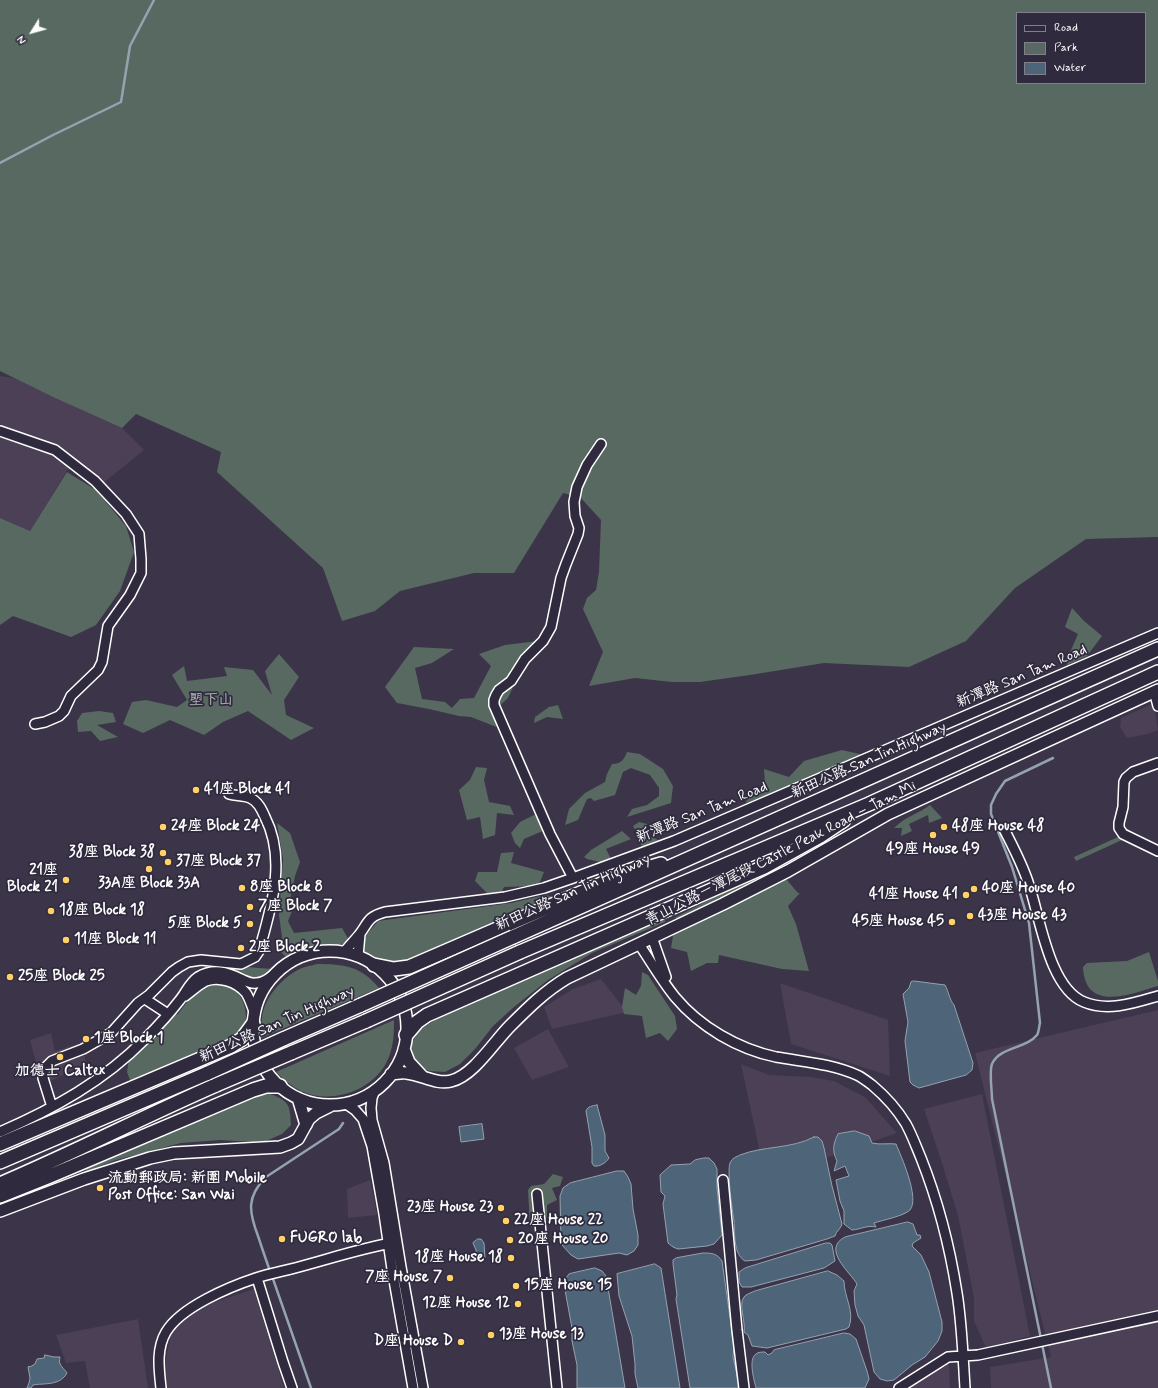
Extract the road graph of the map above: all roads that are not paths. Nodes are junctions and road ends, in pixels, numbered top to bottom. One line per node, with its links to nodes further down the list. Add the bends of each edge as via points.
1 (0, 431): 8 (street, via 55,450 95,481 126,514 139,534 140,572 130,595 108,626 102,662 98,670 71,696 59,716)
2 (601, 444): 15 (street, via 577,487 574,502 578,534 566,564 551,627 544,641 525,659 511,681 499,690 494,700 550,834)
3 (1158, 633): 15 (street, 新潭路 San Tam Road, via 674,841)
4 (1158, 649): 13 (highway, 新田公路 San Tin Highway)
5 (1158, 672): 11 (highway, 新田公路 San Tin Highway)
6 (1156, 691): 7 (street); 17 (main road, 青山公路－潭尾段 Castle Peak Road – Tam Mi, via 888,814 788,871)
7 (1158, 706)
8 (35, 724)
9 (1158, 763): 14 (street, via 1133,772 1126,778 1119,828 1122,834)
10 (229, 794): 24 (street, via 251,798 257,803 269,824 275,851 276,879 272,906 259,951 255,957 242,964 201,960 188,962 172,972)
11 (869, 804): 29 (highway, via 820,836 764,867 427,1015); 44 (highway, 新田公路 San Tin Highway, bridge, via 520,952 216,1085)
12 (1004, 829): 23 (street, via 1022,865 1053,964 1062,983 1071,994 1083,1002 1101,1007 1124,1005)
13 (711, 849): 21 (highway, via 620,876 409,968 394,969); 42 (highway, 新田公路 San Tin Highway, bridge, via 208,1073)
14 (1158, 851)
15 (573, 878): 16 (street, 新潭路 San Tam Road, via 544,888 505,896 385,912 374,915)
16 (360, 934): 19 (street, 新潭路 San Tam Road); 20 (street, 新潭路 San Tam Road)
17 (652, 937): 18 (main road, 青山公路－潭尾段 Castle Peak Road – Tam Mi); 26 (street, via 666,976)
18 (639, 944): 26 (street); 32 (main road, 青山公路－潭尾段 Castle Peak Road – Tam Mi, via 566,978 547,991 461,1078 442,1083)
19 (344, 952): 20 (main road); 22 (main road, via 320,951 306,954)
20 (358, 956): 21 (main road)
21 (374, 965): 29 (main road, via 387,976 396,989 404,1008)
22 (272, 976): 25 (street, via 259,983 252,983 226,973 210,972 191,983); 28 (main road, via 260,996)
23 (1158, 996)
24 (144, 999): 27 (street); 38 (street, via 134,1006 104,1039 47,1064 43,1078)
25 (179, 1001): 27 (street); 28 (street, via 206,981 225,980 238,986 246,994)
26 (683, 1006): 51 (street, via 704,1025 756,1051 832,1066 861,1077 896,1110 914,1140 941,1219 957,1294)
27 (168, 1014): 38 (street, via 145,1040 117,1065)
28 (254, 1019): 33 (main road, via 254,1041 259,1057 269,1075); 41 (highway, via 242,1039 231,1046)
29 (406, 1034): 30 (main road)
30 (404, 1049): 31 (main road); 32 (main road, 青山公路－潭尾段 Castle Peak Road – Tam Mi, via 409,1062)
31 (391, 1074): 32 (main road, 青山公路－潭尾段 Castle Peak Road – Tam Mi, via 405,1072); 34 (main road)
32 (422, 1076)
33 (280, 1086): 35 (main road); 46 (highway, via 266,1086 253,1090)
34 (375, 1090): 36 (main road); 48 (street, via 371,1114 384,1163)
35 (298, 1098): 37 (main road); 39 (main road)
36 (345, 1103): 37 (main road); 48 (street, via 355,1110 365,1124)
37 (333, 1105): 39 (main road, via 316,1113)
38 (52, 1107): 40 (street)
39 (306, 1125): 47 (main road, via 298,1139 280,1147 167,1154 84,1179)
40 (0, 1132)
41 (0, 1144)
42 (0, 1162)
43 (722, 1180): 57 (street)
44 (0, 1184)
45 (537, 1194): 56 (street)
46 (0, 1196)
47 (0, 1211)
48 (393, 1243): 49 (street); 54 (street); 55 (street)
49 (261, 1277): 52 (street, via 201,1302 171,1325 162,1339 160,1350); 53 (street)
50 (1158, 1316): 51 (street, via 978,1355)
51 (963, 1356): 58 (street, via 942,1360); 59 (street)
52 (161, 1388)
53 (292, 1388)
54 (413, 1388)
55 (423, 1388)
56 (557, 1388)
57 (744, 1388)
58 (899, 1388)
59 (965, 1388)

